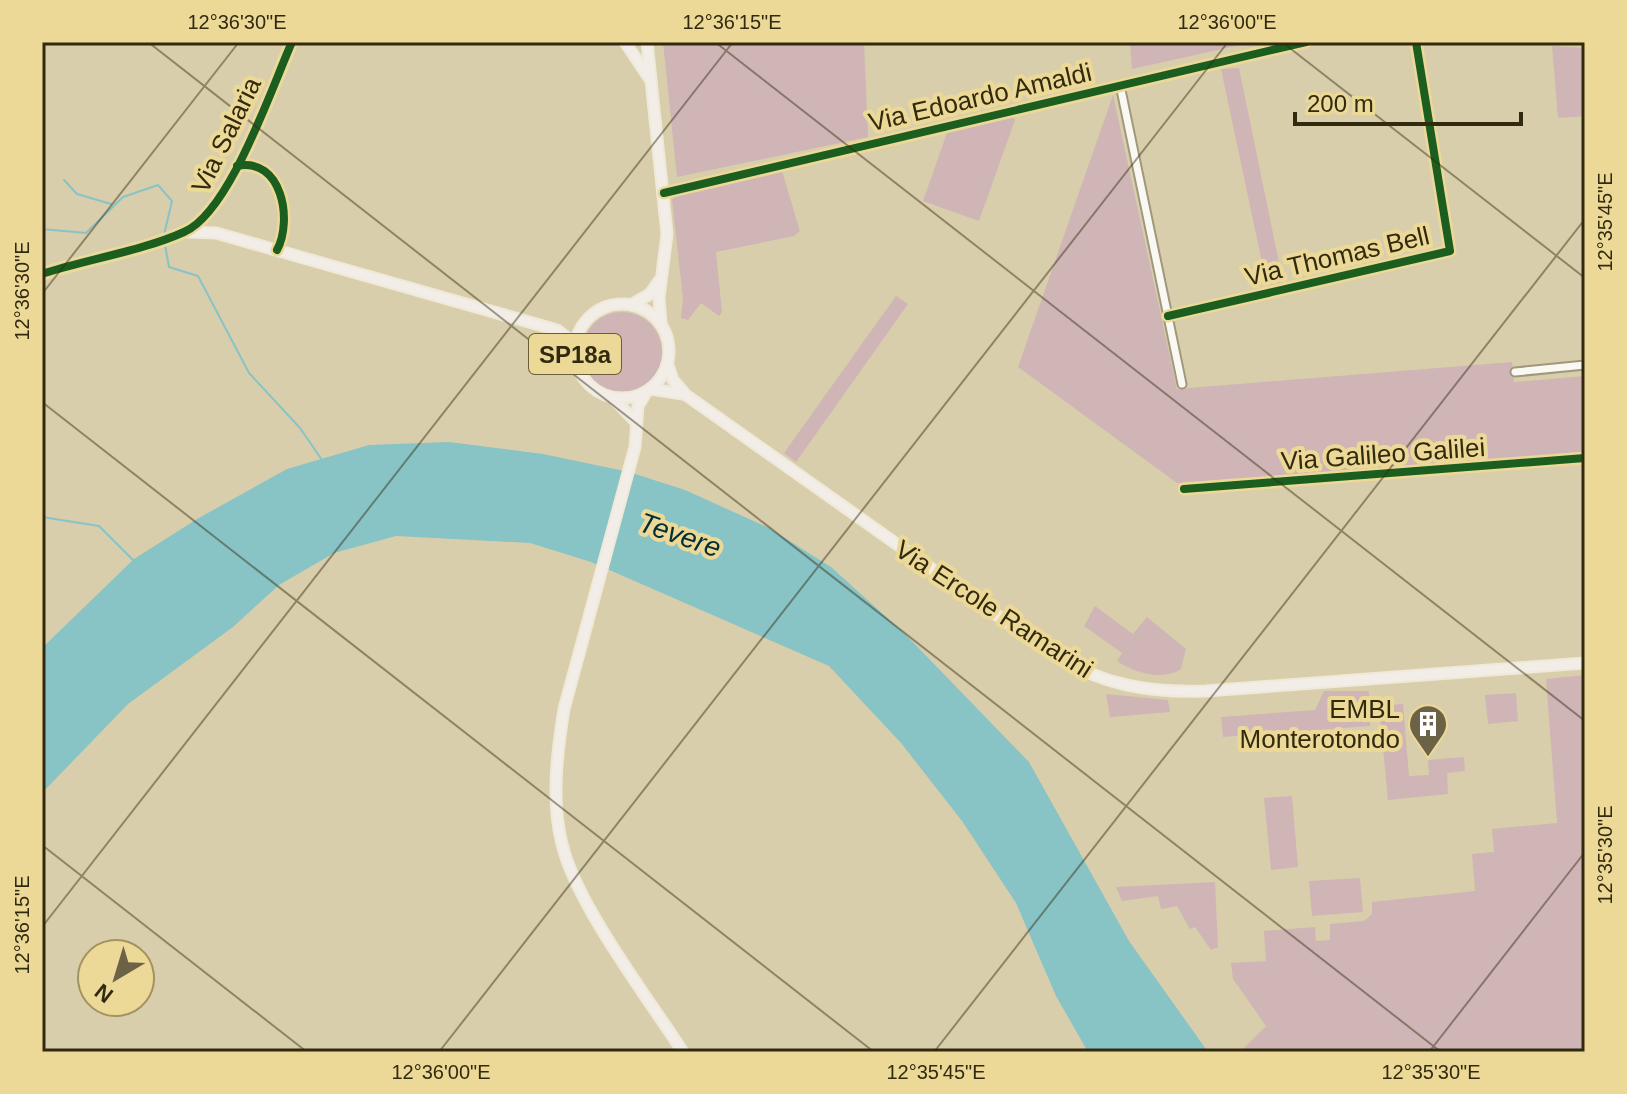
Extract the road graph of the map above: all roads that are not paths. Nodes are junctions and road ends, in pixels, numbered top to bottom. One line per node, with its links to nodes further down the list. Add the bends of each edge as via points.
1 (625, 42): 6 (main road)
2 (647, 42): 6 (main road)
3 (1306, 42): 7 (street, Via Edoardo Amaldi)
4 (1416, 42): 17 (street, Via Thomas Bell, via 1450,251)
5 (291, 45): 8 (main road, Via Salaria)
6 (652, 85): 9 (main road)
7 (1120, 85): 9 (street, Via Edoardo Amaldi); 17 (street)
8 (237, 166): 10 (main road, Via Salaria); 13 (street, via 258,169 280,192 285,222)
9 (664, 193): 15 (main road, via 667,234)
10 (218, 203): 11 (main road, Via Salaria); 12 (main road, via 214,225)
11 (183, 232): 12 (main road); 14 (main road, Via Salaria)
12 (223, 235): 13 (main road)
13 (277, 250): 19 (main road, via 557,330)
14 (42, 274)
15 (662, 274): 16 (main road, via 650,294); 18 (main road)
16 (631, 305): 18 (main road, SP18a); 19 (main road, SP18a, via 596,311)
17 (1168, 316): 23 (street)
18 (661, 324): 20 (main road)
19 (575, 344): 26 (main road, SP18a, via 579,372 587,384)
20 (668, 365): 24 (main road, SP18a); 25 (main road, Via Ercole Ramarini)
21 (1585, 365): 22 (street)
22 (1515, 372)
23 (1182, 384)
24 (649, 390): 25 (main road, Via Ercole Ramarini); 26 (main road, SP18a, via 627,399); 27 (main road, SP18a, via 638,406)
25 (686, 395): 30 (main road, Via Ercole Ramarini, via 1028,638 1115,685 1206,691)
26 (613, 398): 27 (main road)
27 (637, 425): 31 (main road, SP18a, via 561,729 556,783 560,835 584,895)
28 (1585, 458): 29 (street, Via Galileo Galilei)
29 (1184, 489)
30 (1585, 663)
31 (683, 1052)

